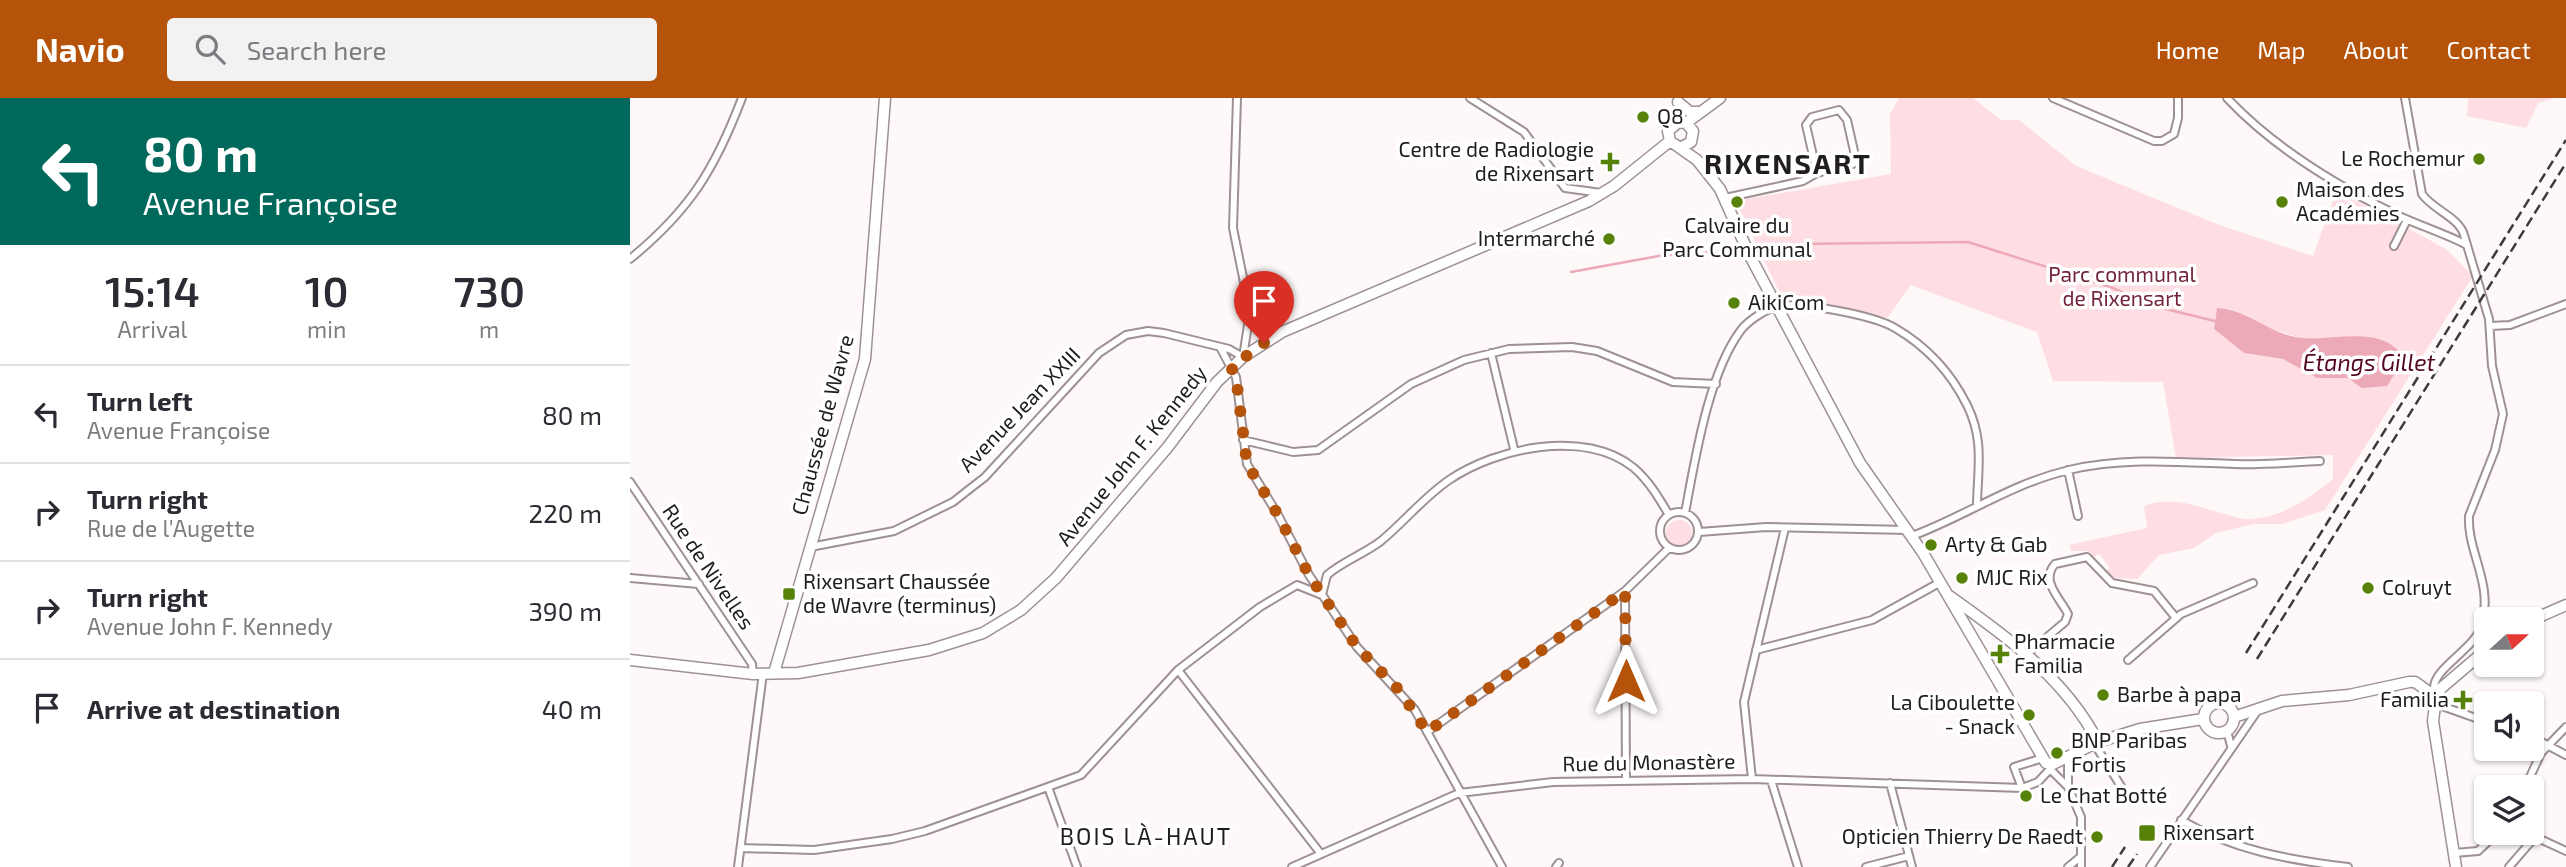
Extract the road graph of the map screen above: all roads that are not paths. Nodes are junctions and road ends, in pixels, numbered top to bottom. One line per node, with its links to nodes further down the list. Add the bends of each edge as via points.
1 (742, 98): 21 (street, via 698,191 670,224)
2 (885, 98): 42 (street, Chaussée de Wavre, via 865,359)
3 (1237, 98): 27 (street, via 1233,223 1250,312)
4 (1470, 98): 16 (street, via 1524,132 1565,188)
5 (1720, 98): 11 (street)
6 (2053, 98): 7 (street, via 2147,139 2162,141 2177,127)
7 (2178, 98)
8 (2228, 98): 18 (street, via 2271,140)
9 (2405, 98): 19 (street, via 2422,194 2462,228)
10 (1677, 100): 11 (street, via 1690,112); 12 (street)
11 (1703, 112): 12 (street)
12 (1682, 122): 13 (street, via 1668,131); 14 (street, via 1693,137)
13 (1670, 141): 14 (street); 16 (street, Avenue John F. Kennedy)
14 (1682, 148): 17 (street, via 1711,175)
15 (1816, 173): 15 (street, via 1806,125 1812,117 1839,110 1847,120 1856,160); 17 (street)
16 (1603, 193): 27 (street, Avenue John F. Kennedy, via 1562,215 1282,332)
17 (1725, 198): 23 (street)
18 (2407, 219): 19 (street); 20 (street)
19 (2467, 245): 24 (street)
20 (2394, 246)
21 (630, 259)
22 (2566, 304): 24 (street, via 2510,325)
23 (1777, 306): 29 (street, via 1740,331); 35 (street, via 1869,317 1895,328 1928,352 1955,384 1975,423 1981,455); 41 (street, via 1860,464)
24 (2490, 326): 63 (street, via 2492,366 2503,414 2469,516 2483,579 2482,625 2476,638 2437,677)
25 (1218, 347): 27 (street, Avenue Jean XXIII); 28 (street); 42 (street, Avenue Jean XXIII, via 1148,331 1114,341 985,477 953,502 894,531)
26 (1492, 353): 29 (street, via 1572,347 1608,355 1674,382); 30 (street, via 1411,384 1318,450 1293,452); 31 (street)
27 (1243, 357): 28 (street, Avenue John F. Kennedy)
28 (1231, 367): 30 (street); 62 (street, Avenue John F. Kennedy, via 1056,578 1021,610 983,634 958,643 827,669)
29 (1716, 384): 36 (street)
30 (1243, 440): 49 (street, via 1247,464)
31 (1514, 449): 37 (street, via 1576,448 1619,458 1644,478); 49 (street, via 1470,467 1432,493 1382,540 1327,575)
32 (2320, 461): 33 (street, via 2141,460)
33 (2067, 470): 35 (street); 38 (street)
34 (630, 482): 46 (street, Rue de Nivelles)
35 (1977, 503): 41 (street, via 1938,527)
36 (1685, 513): 37 (street); 40 (street)
37 (1669, 515): 43 (street, via 1661,531)
38 (2078, 516)
39 (1785, 528): 40 (street); 41 (street); 55 (street)
40 (1699, 532): 43 (street, via 1687,549)
41 (1910, 533): 47 (street)
42 (810, 547): 62 (street, Chaussée de Wavre)
43 (1670, 548): 48 (street)
44 (630, 578): 46 (street)
45 (2253, 583): 53 (street)
46 (699, 584): 61 (street, Rue de Nivelles)
47 (1942, 588): 52 (street); 54 (street); 55 (street, via 1872,620)
48 (1625, 591): 71 (street); 81 (street)
49 (1322, 595): 60 (street, via 1297,585 1260,607); 71 (street, via 1357,647 1400,691)
50 (2566, 606): 51 (street)
51 (2544, 616)
52 (1979, 618): 54 (street); 56 (street)
53 (2176, 618): 56 (street, via 2154,591 2112,583 2087,557 2069,559 2055,564 2050,576 2052,589 2068,614 2065,622); 59 (street)
54 (1968, 627): 76 (street)
55 (1756, 650): 80 (street, via 1744,702)
56 (2027, 654): 72 (street, via 2081,710)
57 (2474, 659): 63 (street)
58 (630, 660): 61 (street, Avenue John F. Kennedy)
59 (2128, 660)
60 (1178, 670): 84 (street, via 1081,775); 96 (street)
61 (758, 673): 62 (street, Avenue John F. Kennedy); 93 (street)
62 (775, 673)
63 (2434, 690): 64 (street, via 2441,696); 65 (street, via 2409,682 2348,695 2290,700)
64 (2437, 706): 67 (street); 95 (street, via 2433,720)
65 (2258, 710): 66 (street); 73 (street)
66 (2234, 717): 68 (street, via 2227,705 2216,703); 70 (street)
67 (2474, 718)
68 (2203, 719): 70 (street, via 2211,731); 72 (street, via 2158,724)
69 (2566, 727): 74 (street)
70 (2227, 731): 73 (street)
71 (1427, 732): 88 (street)
72 (2097, 744): 77 (street); 87 (street)
73 (2231, 746): 89 (street)
74 (2546, 746): 75 (street); 79 (street)
75 (2566, 755)
76 (2043, 758): 78 (street); 86 (street, via 2014,766)
77 (2068, 758): 78 (street); 85 (street)
78 (2052, 767): 85 (street); 86 (street, via 2038,782)
79 (2532, 775)
80 (1752, 779): 81 (street, Rue du Monastère); 82 (street, Rue du Monastère)
81 (1626, 780): 88 (street, Rue du Monastère, via 1553,782)
82 (1771, 780): 83 (street, Rue du Monastère); 103 (street)
83 (1890, 783): 86 (street, Rue du Monastère); 97 (street)
84 (1048, 787): 93 (street, via 925,831 882,841 814,850); 100 (street)
85 (2068, 787): 98 (street, via 2082,830)
86 (2022, 788)
87 (2124, 791)
88 (1459, 793): 96 (street, Rue du Monastère); 102 (street)
89 (2181, 820): 108 (street); 109 (street, via 2273,857)
90 (2544, 841): 94 (street)
91 (2484, 845): 95 (street, via 2478,851)
92 (2528, 845): 111 (street)
93 (741, 848): 99 (street)
94 (2566, 852)
95 (2454, 853): 110 (street)
96 (1321, 854): 101 (street, Rue du Monastère)
97 (1909, 856): 104 (street); 105 (street)
98 (2079, 858): 106 (street); 107 (street)
99 (738, 867)
100 (1077, 867)
101 (1292, 867)
102 (1502, 867)
103 (1798, 867)
104 (1866, 867)
105 (1912, 867)
106 (2068, 867)
107 (2081, 867)
108 (2150, 867)
109 (2348, 867)
110 (2456, 867)
111 (2509, 867)

